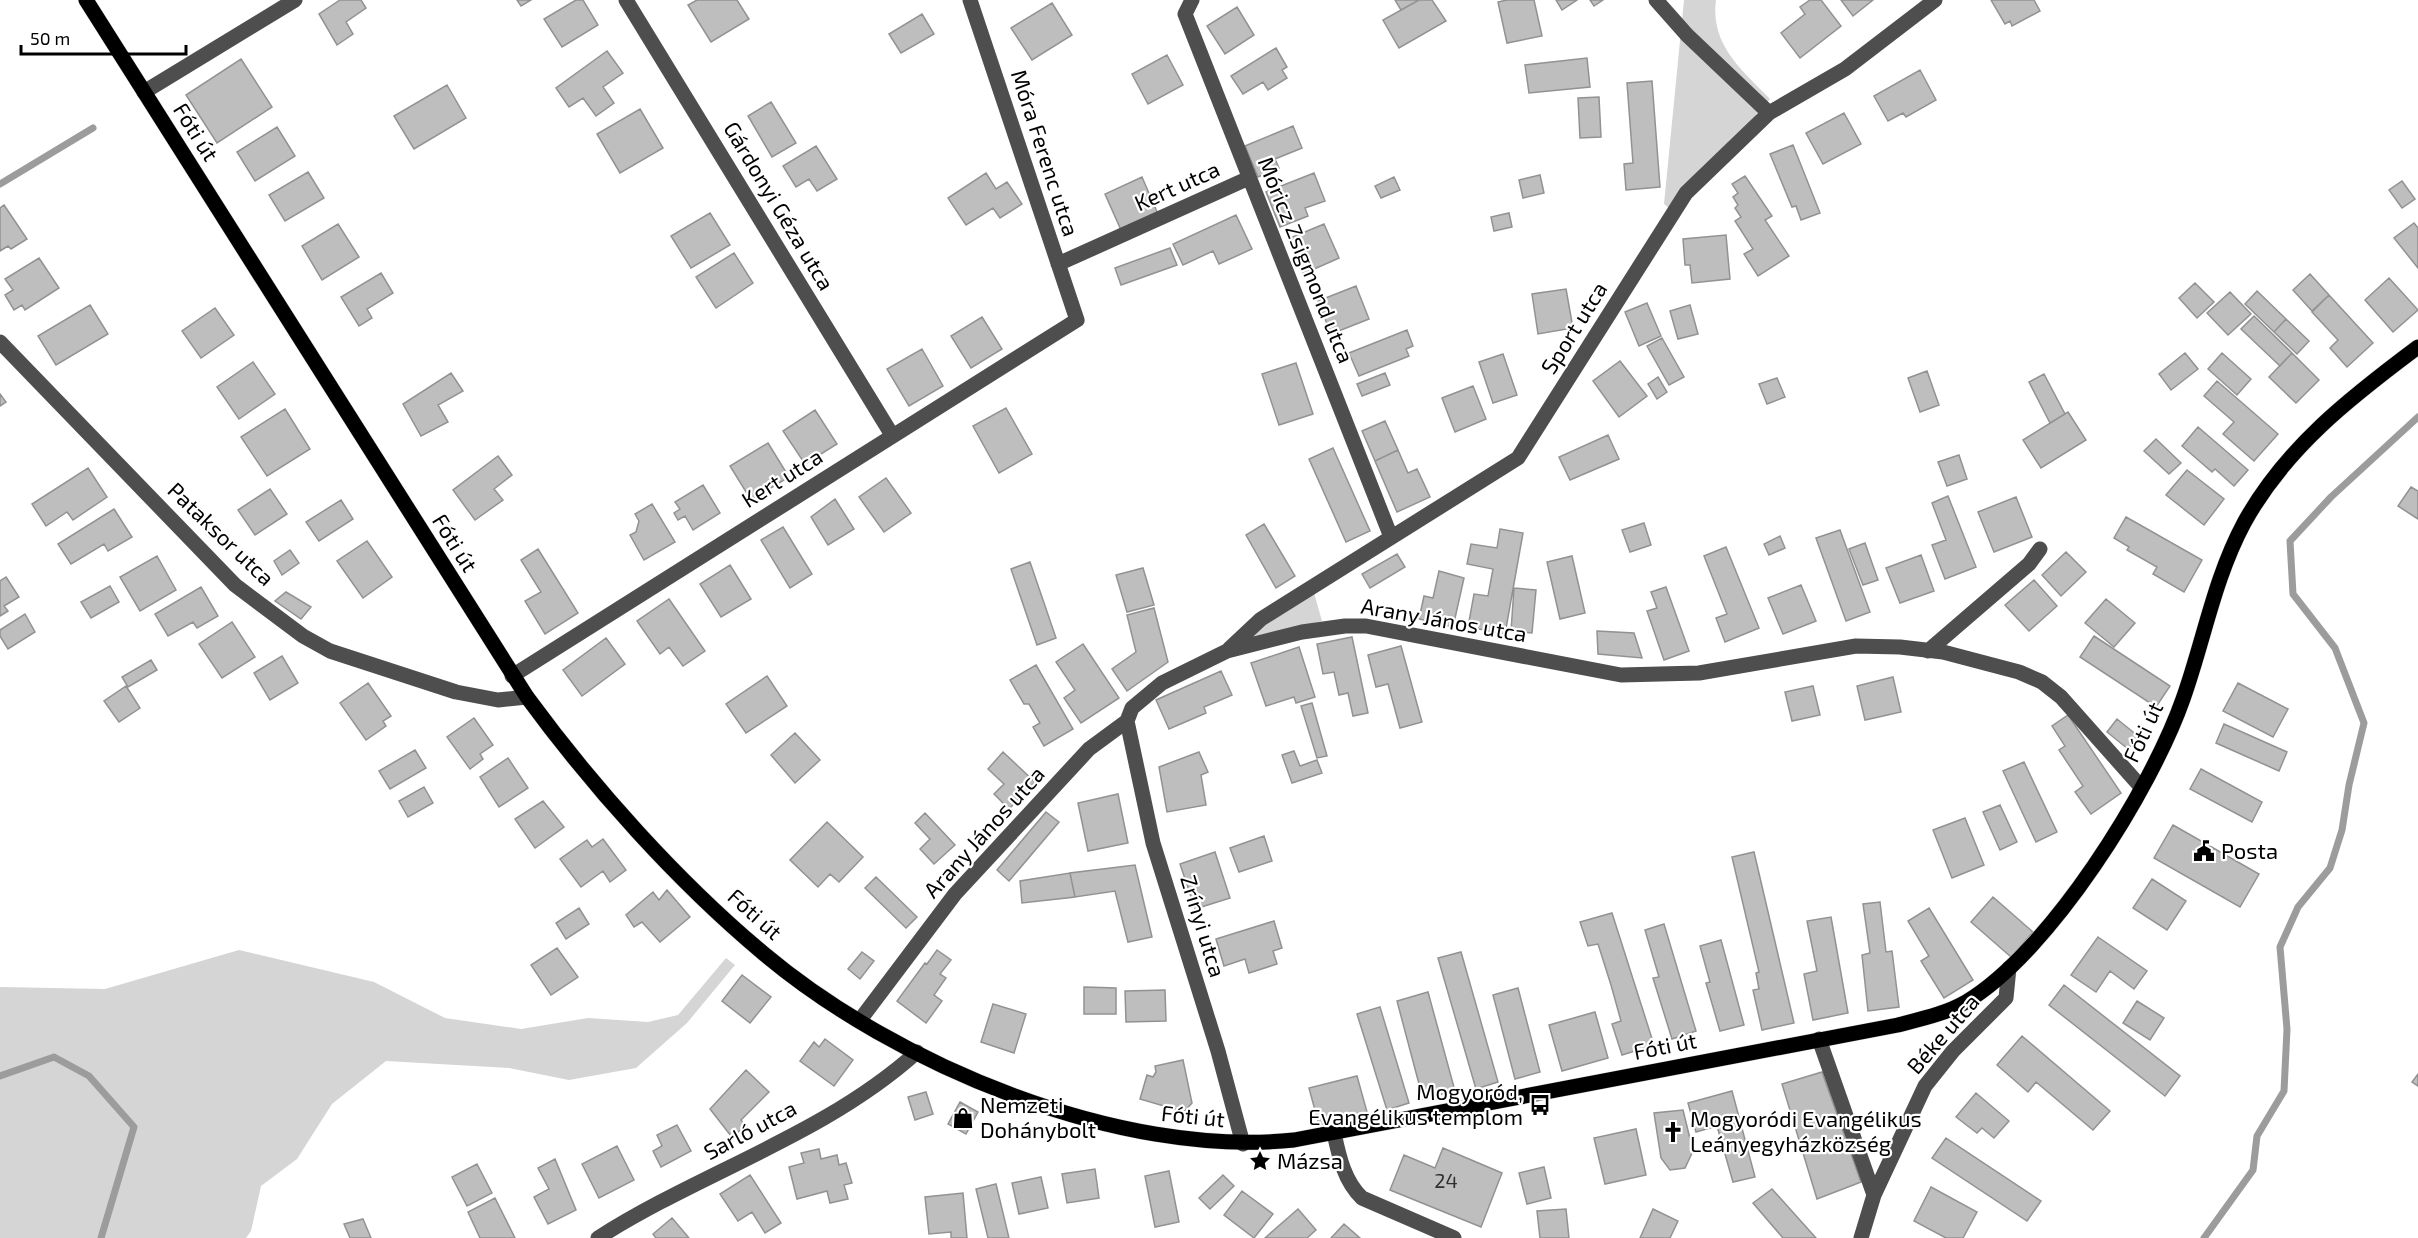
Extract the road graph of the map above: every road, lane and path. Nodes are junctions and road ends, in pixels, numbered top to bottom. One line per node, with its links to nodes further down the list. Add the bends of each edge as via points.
1 (86, 0): 9 (main road, Fóti út)
2 (295, 0): 8 (street)
3 (626, 0): 16 (street, Gárdonyi Géza utca)
4 (970, 0): 12 (street, Móra Ferenc utca)
5 (1192, 0): 11 (street, Móricz Zsigmond utca, via 1185,14)
6 (1656, 0): 10 (street, via 1687,36)
7 (1935, 0): 10 (street, Sport utca, via 1845,69)
8 (274, 6): 9 (street)
9 (144, 92): 21 (main road, Fóti út)
10 (1769, 113): 17 (street, Sport utca, via 1686,193 1518,458)
11 (1249, 178): 12 (street, Kert utca); 17 (street, Móricz Zsigmond utca)
12 (1058, 264): 13 (street, Móra Ferenc utca)
13 (1077, 320): 16 (street, Kert utca)
14 (0, 342): 22 (street, Pataksor utca, via 235,585 303,636 330,651 456,692 498,700)
15 (2418, 347): 24 (main road, Fóti út, via 2351,397 2301,444 2244,522 2221,572 2182,701)
16 (892, 435): 21 (street, Kert utca)
17 (1391, 537): 19 (street, Sport utca, via 1262,619)
18 (2040, 549): 20 (street, via 2030,564)
19 (1227, 651): 20 (street, Arany János utca, via 1302,632 1345,626 1387,629 1621,675 1699,673 1856,646); 23 (street, Arany János utca, via 1162,683 1132,708)
20 (1928, 651): 24 (street, Arany János utca, via 2019,672 2042,682 2061,697)
21 (512, 676): 22 (main road, Fóti út)
22 (527, 697): 26 (main road, Fóti út, via 583,770 696,891 763,953)
23 (1127, 721): 26 (street, Arany János utca, via 1089,750 955,894); 30 (street, Zrínyi utca, via 1153,843)
24 (2141, 787): 25 (main road, Fóti út, via 2082,882)
25 (2010, 968): 27 (main road, Fóti út, via 1948,1011 1898,1025); 31 (street, Béke utca, via 2006,998 1925,1086)
26 (860, 1020): 28 (main road, Fóti út)
27 (1819, 1039): 29 (main road, Fóti út); 31 (street)
28 (917, 1052): 30 (main road, Fóti út, via 1028,1100 1080,1117 1154,1135); 32 (street, Sarló utca, via 887,1079)
29 (1334, 1133): 30 (main road, Fóti út); 33 (street, via 1344,1171 1362,1198)
30 (1243, 1144)
31 (1874, 1195): 34 (street, Béke utca)
32 (598, 1238)
33 (1454, 1238)
34 (1861, 1238)

